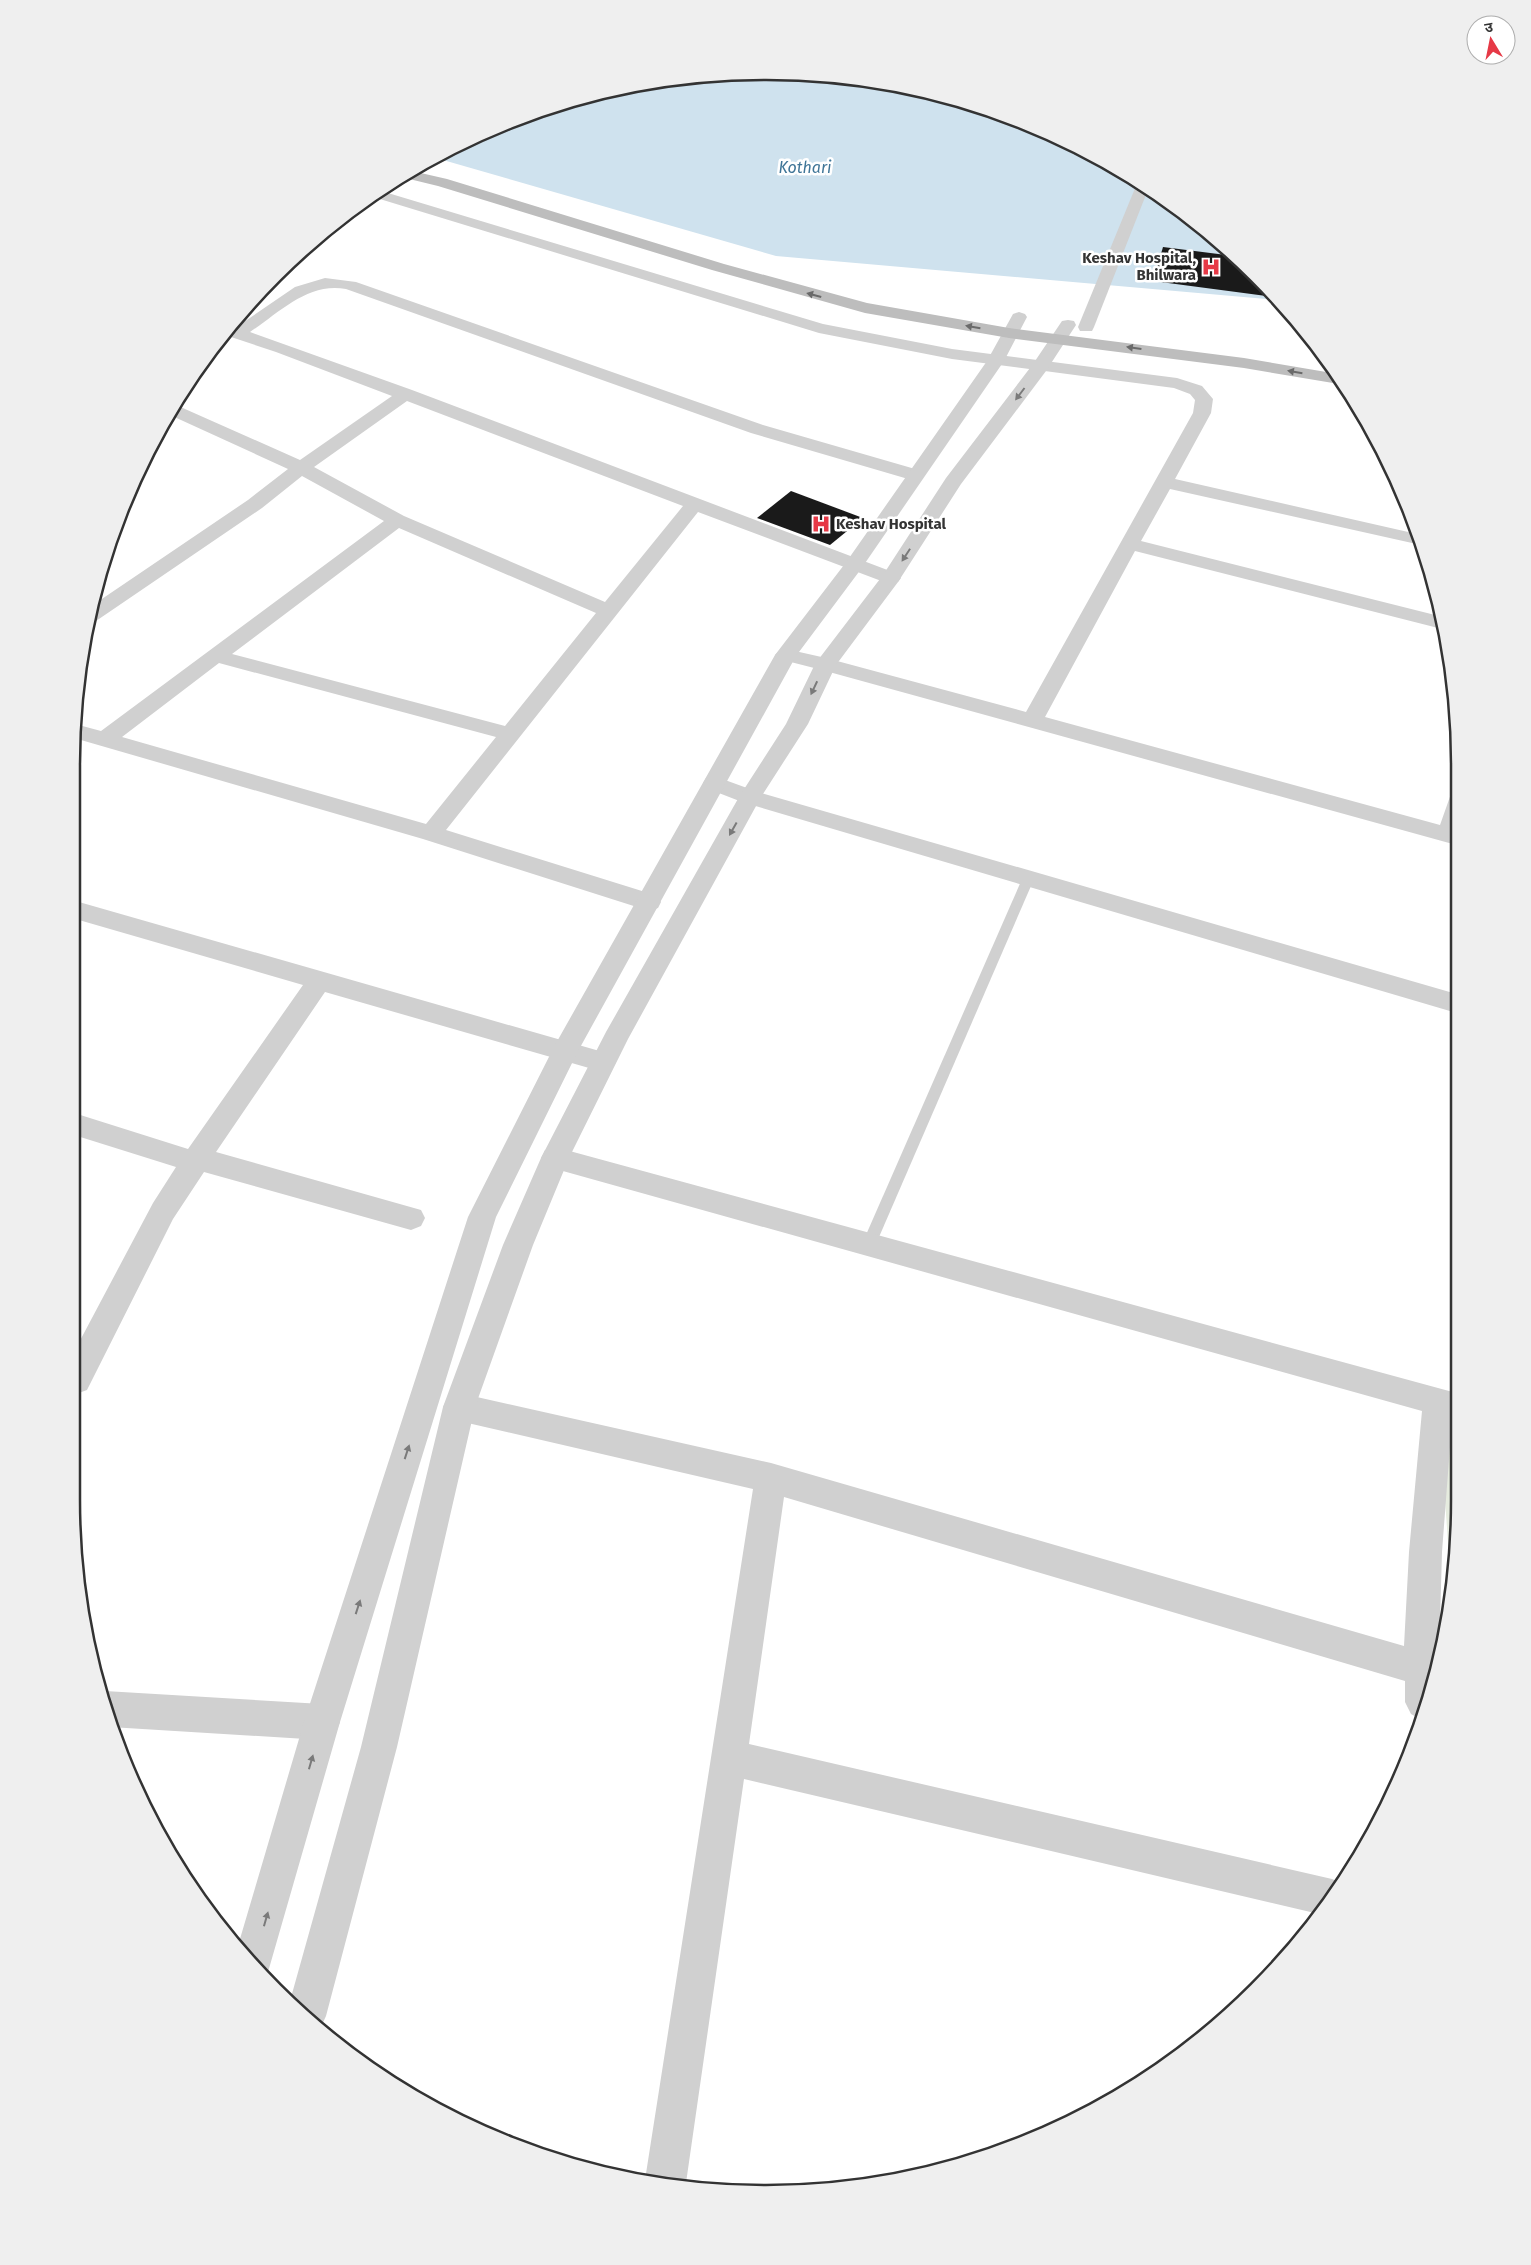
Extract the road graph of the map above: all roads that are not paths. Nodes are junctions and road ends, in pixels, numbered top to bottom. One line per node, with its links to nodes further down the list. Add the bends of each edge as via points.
1 (434, 166): 5 (main road, via 811,278 877,295)
2 (416, 176): 6 (main road, one-way to 2, via 865,308)
3 (1138, 191): 6 (street)
4 (385, 196): 12 (street, via 788,320 863,339)
5 (954, 308)
6 (1041, 325): 8 (main road); 12 (street); 13 (street); 14 (main road, one-way to 6)
7 (239, 327): 18 (street, via 312,285 326,282 350,284 757,429)
8 (1105, 329)
9 (234, 333): 15 (street)
10 (1192, 341): 11 (main road)
11 (1318, 360)
12 (995, 361): 13 (street); 18 (street)
13 (1040, 367): 19 (street, via 1178,384 1189,386 1200,394 1204,404 1202,413); 25 (street, one-way to 25, via 953,482)
14 (1330, 378)
15 (406, 394): 17 (street); 20 (street)
16 (179, 413): 17 (street)
17 (301, 468): 21 (street); 26 (street, via 255,504)
18 (915, 475): 24 (street)
19 (1165, 482): 22 (street); 23 (street)
20 (694, 504): 24 (street); 27 (street)
21 (397, 520): 27 (street); 30 (street)
22 (1413, 539)
23 (1130, 544): 28 (street); 32 (street)
24 (854, 565): 25 (street); 29 (street)
25 (891, 578): 31 (street)
26 (98, 611)
27 (608, 611): 34 (street)
28 (1436, 622)
29 (786, 655): 31 (street); 36 (street)
30 (216, 656): 34 (street); 35 (street)
31 (826, 664): 32 (street); 37 (street, one-way to 37, via 798,724)
32 (1032, 720): 39 (street)
33 (81, 733): 35 (street)
34 (510, 734): 38 (street)
35 (105, 739): 38 (street)
36 (714, 783): 37 (street); 41 (street)
37 (750, 797): 40 (street); 46 (street, one-way to 46)
38 (431, 833): 41 (street)
39 (1451, 835)
40 (1028, 879): 44 (street); 51 (lane)
41 (649, 902): 45 (street)
42 (80, 911): 43 (street)
43 (320, 980): 45 (street); 49 (street)
44 (1451, 1002)
45 (564, 1052): 46 (street); 59 (street, one-way to 45, via 482,1217)
46 (603, 1062): 48 (street)
47 (80, 1126): 49 (street)
48 (555, 1158): 51 (street); 54 (street, via 518,1244)
49 (195, 1162): 50 (street, via 206,1160); 52 (street, via 164,1211)
50 (411, 1218)
51 (869, 1244): 53 (street)
52 (80, 1372)
53 (1449, 1405): 56 (street, via 1423,1607)
54 (458, 1407): 55 (street); 63 (street, via 379,1747)
55 (771, 1478): 56 (street); 60 (street)
56 (1421, 1668): 57 (street)
57 (1423, 1693)
58 (113, 1709): 59 (street)
59 (322, 1722): 62 (street, one-way to 59)
60 (729, 1758): 61 (street); 64 (street)
61 (1324, 1896)
62 (255, 1956)
63 (308, 2009)
64 (666, 2177)

